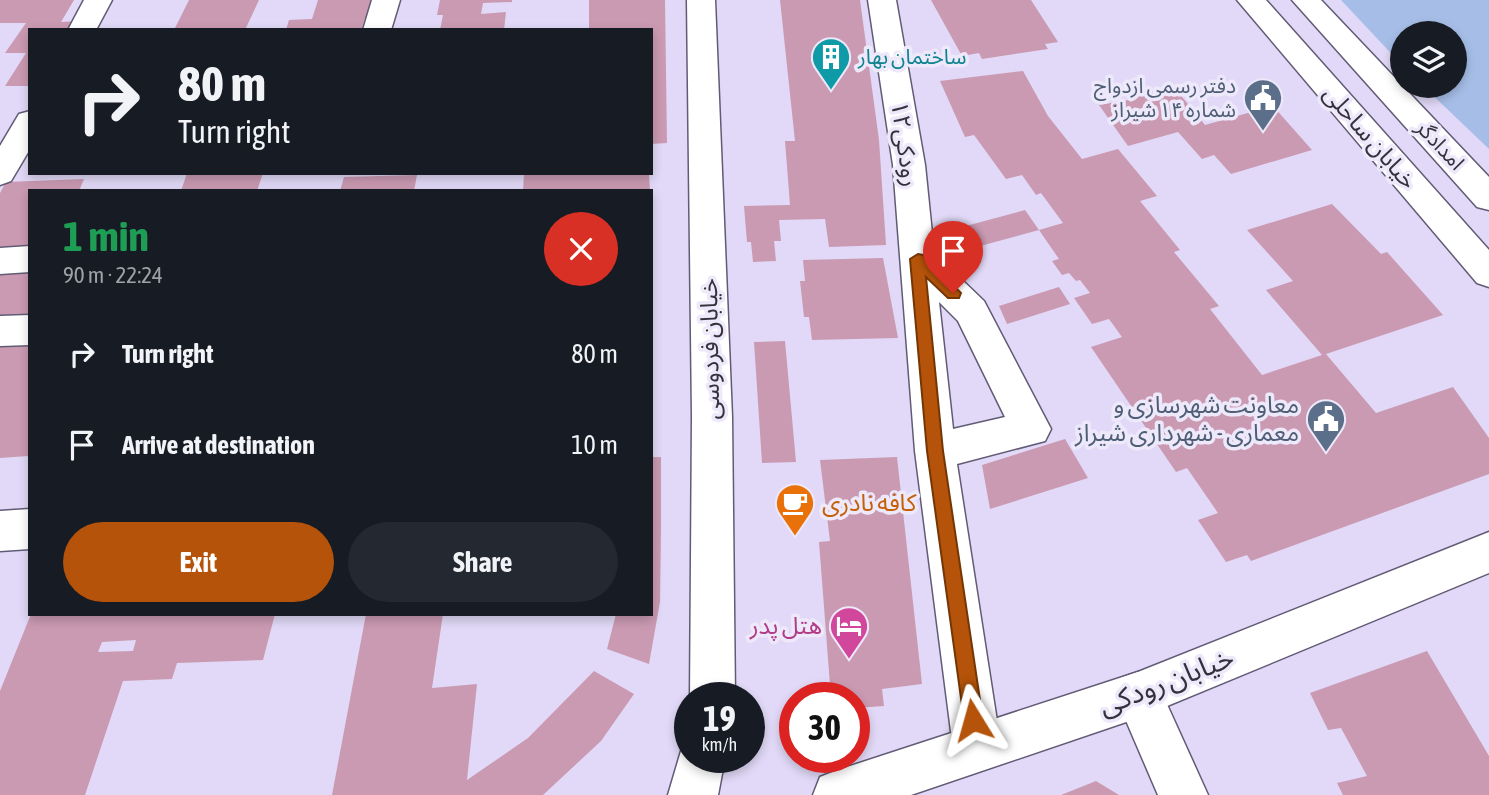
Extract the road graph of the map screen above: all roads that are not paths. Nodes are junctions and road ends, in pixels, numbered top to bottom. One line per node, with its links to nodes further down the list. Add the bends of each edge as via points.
1 (98, 0): 7 (street)
2 (386, 0): 8 (street)
3 (701, 0): 22 (street, خیابان فردوسی, via 712,417)
4 (882, 0): 13 (street, رودکی۱۲, via 909,165)
5 (1251, 0): 15 (street, خیابان ساحلی)
6 (1306, 0): 11 (street, امدادگر)
7 (83, 28)
8 (378, 28)
9 (28, 124): 10 (street)
10 (0, 173)
11 (1489, 198)
12 (28, 259): 14 (street)
13 (918, 259): 18 (street, رودکی۱۲); 18 (street, via 971,311 1031,429)
14 (0, 261)
15 (1489, 273)
16 (28, 330): 17 (street)
17 (0, 331)
18 (935, 451): 24 (street, رودکی۱۲)
19 (28, 529): 20 (street)
20 (0, 531)
21 (1489, 552): 23 (street, خیابان رودکی)
22 (712, 682)
23 (1138, 695): 24 (street, خیابان رودکی); 28 (street)
24 (977, 747): 27 (street, خیابان رودکی)
25 (698, 773): 26 (street)
26 (693, 795)
27 (838, 795)
28 (1183, 795)

